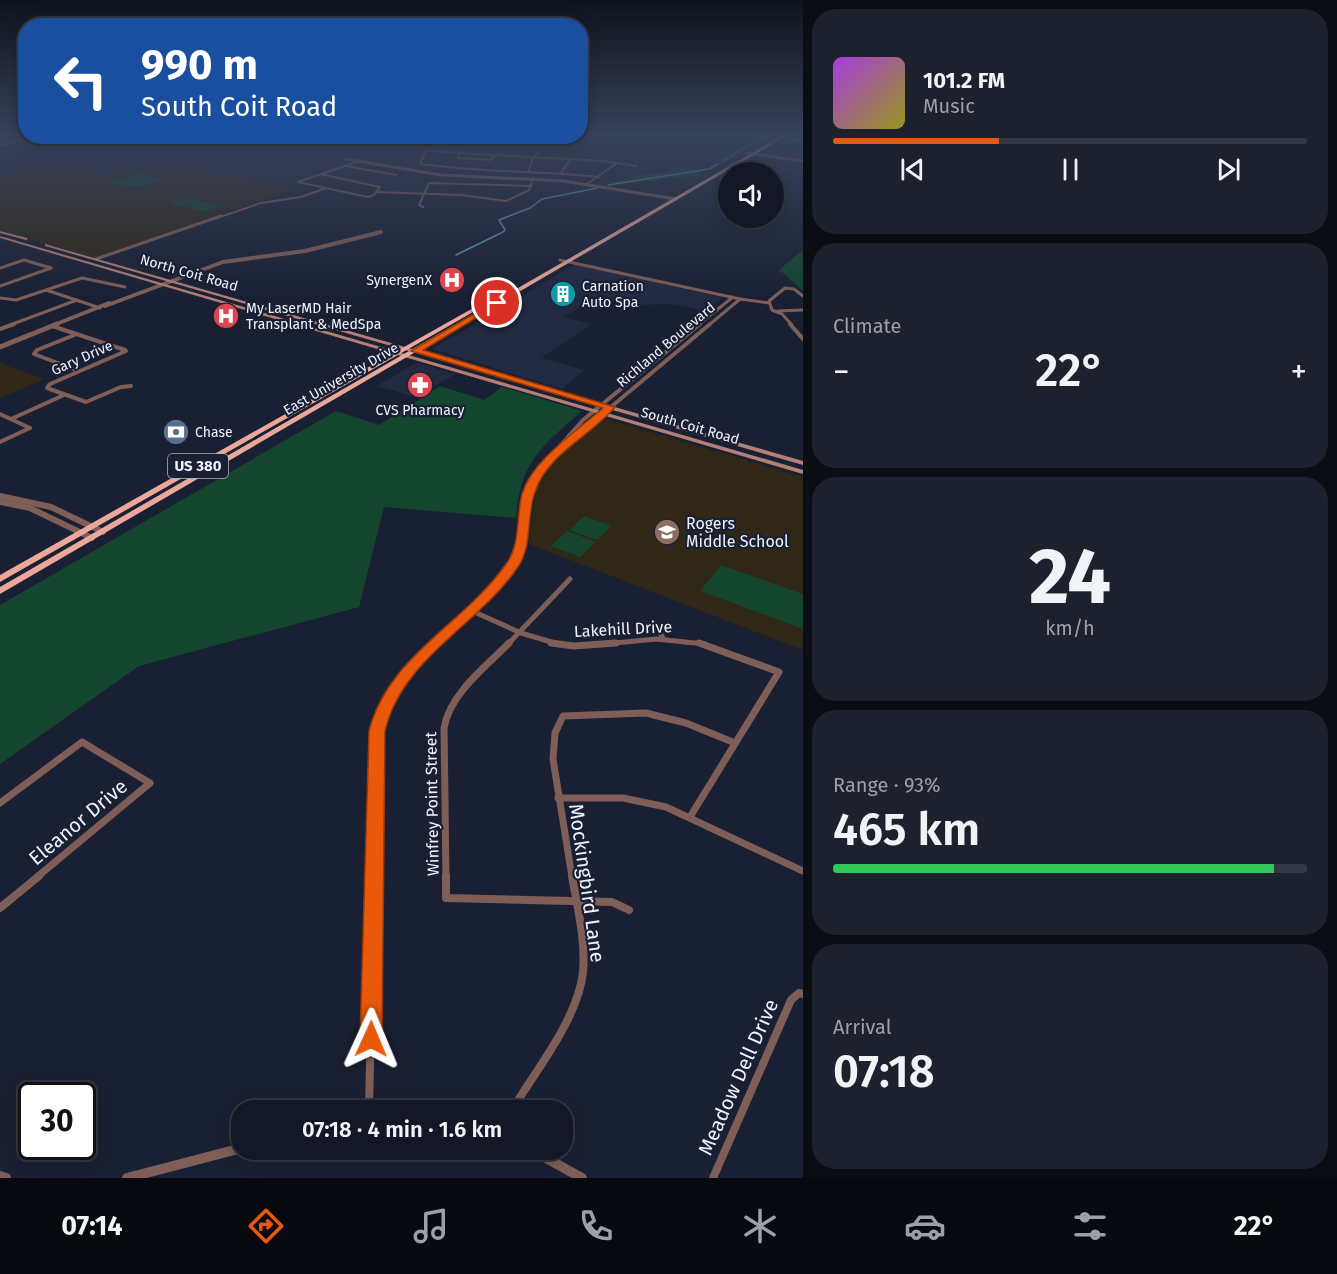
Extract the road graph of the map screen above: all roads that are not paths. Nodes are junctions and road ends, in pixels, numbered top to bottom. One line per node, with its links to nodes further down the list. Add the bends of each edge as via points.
1 (323, 189): 16 (street, via 298,198 261,203)
2 (331, 189): 9 (street, via 370,196)
3 (378, 189): 9 (street)
4 (425, 189): 10 (street)
5 (530, 189): 10 (street, via 507,201)
6 (617, 189): 11 (street)
7 (685, 189): 11 (highway, US 380)
8 (693, 189): 12 (highway, East University Drive / US 380)
9 (376, 192): 10 (street)
10 (423, 193): 13 (street, via 419,205)
11 (669, 198): 12 (street); 17 (highway, US 380)
12 (676, 199): 19 (highway, East University Drive / US 380)
13 (423, 207)
14 (381, 232): 22 (street, via 305,252 233,260)
15 (1, 234): 16 (main road, North Coit Road); 18 (main road, North Coit Road)
16 (96, 259): 18 (main road); 22 (main road, North Coit Road)
17 (560, 260): 19 (street); 46 (highway, US 380)
18 (87, 262): 22 (main road, North Coit Road)
19 (568, 262): 27 (street); 45 (highway, East University Drive / US 380)
20 (0, 267): 23 (street, via 24,260 51,268)
21 (82, 278): 24 (street); 25 (street)
22 (166, 282): 31 (main road, North Coit Road); 34 (main road, North Coit Road); 35 (street)
23 (0, 286)
24 (125, 287)
25 (46, 290): 30 (street); 32 (street)
26 (803, 296): 33 (street, via 785,288)
27 (733, 297): 29 (street); 53 (street, Richland Boulevard)
28 (0, 298): 32 (street)
29 (740, 299): 33 (street); 54 (street, Richland Boulevard)
30 (77, 300): 35 (street); 41 (street)
31 (239, 300): 34 (main road); 38 (main road, North Coit Road)
32 (13, 301)
33 (769, 303): 37 (street)
34 (231, 304): 39 (main road, North Coit Road)
35 (103, 307): 40 (street)
36 (803, 310): 37 (street)
37 (775, 311): 43 (street)
38 (302, 318): 39 (main road); 46 (main road, North Coit Road)
39 (293, 322): 47 (main road, North Coit Road)
40 (52, 326): 42 (street); 44 (street)
41 (0, 329)
42 (77, 334): 48 (street, via 34,353); 48 (street, Gary Drive, via 126,351)
43 (803, 339)
44 (0, 347)
45 (416, 351): 46 (highway, East University Drive / US 380); 49 (main road, South Coit Road)
46 (406, 352): 47 (highway, US 380); 50 (main road, South Coit Road); 70 (highway, East University Drive / US 380)
47 (397, 353): 69 (highway, US 380)
48 (80, 371): 52 (street, Gary Drive, via 47,386)
49 (505, 377): 50 (main road); 53 (main road, South Coit Road)
50 (498, 381): 55 (main road, South Coit Road)
51 (130, 386): 52 (street, via 86,402)
52 (64, 395): 58 (street)
53 (602, 405): 54 (main road, South Coit Road); 55 (street, Richland Boulevard)
54 (610, 407): 56 (street, Richland Boulevard); 59 (main road, South Coit Road)
55 (595, 411): 56 (main road, South Coit Road); 62 (street, Richland Boulevard)
56 (603, 413): 61 (main road, South Coit Road); 62 (street, Richland Boulevard)
57 (0, 414): 58 (street)
58 (11, 418): 60 (street, via 30,428)
59 (710, 436): 61 (main road); 63 (main road, South Coit Road)
60 (0, 442)
61 (705, 443): 65 (main road, South Coit Road)
62 (552, 456): 76 (street, Richland Boulevard, via 528,492 519,553 503,578)
63 (793, 460): 64 (main road, South Coit Road); 65 (main road)
64 (803, 463)
65 (788, 467): 66 (main road, South Coit Road)
66 (803, 472)
67 (0, 496): 69 (street, via 45,505)
68 (0, 502): 71 (street, via 30,508)
69 (92, 527): 70 (street); 71 (highway, US 380)
70 (103, 532): 72 (highway, East University Drive / US 380)
71 (81, 533): 72 (street); 73 (highway, US 380)
72 (92, 538): 75 (highway, East University Drive / US 380)
73 (0, 579)
74 (570, 579): 78 (street, Winfrey Point Street)
75 (0, 591)
76 (470, 610): 78 (street, Lakehill Drive); 89 (street, Richland Boulevard, via 402,678 387,700 377,731)
77 (657, 628): 79 (street)
78 (520, 632): 79 (street, Lakehill Drive, via 572,646); 85 (street, Winfrey Point Street, via 458,696 446,716 446,898)
79 (663, 638): 80 (street, Lakehill Drive, via 708,645 779,672)
80 (735, 743): 81 (street, Mockingbird Lane, via 690,724 649,713 563,716 553,744); 83 (street)
81 (558, 798): 83 (street, via 623,798 666,807); 85 (street, Mockingbird Lane)
82 (0, 803): 86 (street, Eleanor Drive, via 82,741 150,783)
83 (690, 817): 84 (street)
84 (803, 871)
85 (575, 901): 87 (street, via 612,902); 90 (street, Mockingbird Lane, via 583,946 578,992)
86 (0, 908)
87 (630, 910)
88 (801, 994): 97 (street, Meadow Dell Drive, via 791,1000)
89 (369, 1100)
90 (518, 1100)
91 (231, 1151): 95 (street)
92 (550, 1160): 96 (street)
93 (0, 1176): 94 (street)
94 (6, 1178)
95 (127, 1178)
96 (582, 1178)
97 (713, 1178)

